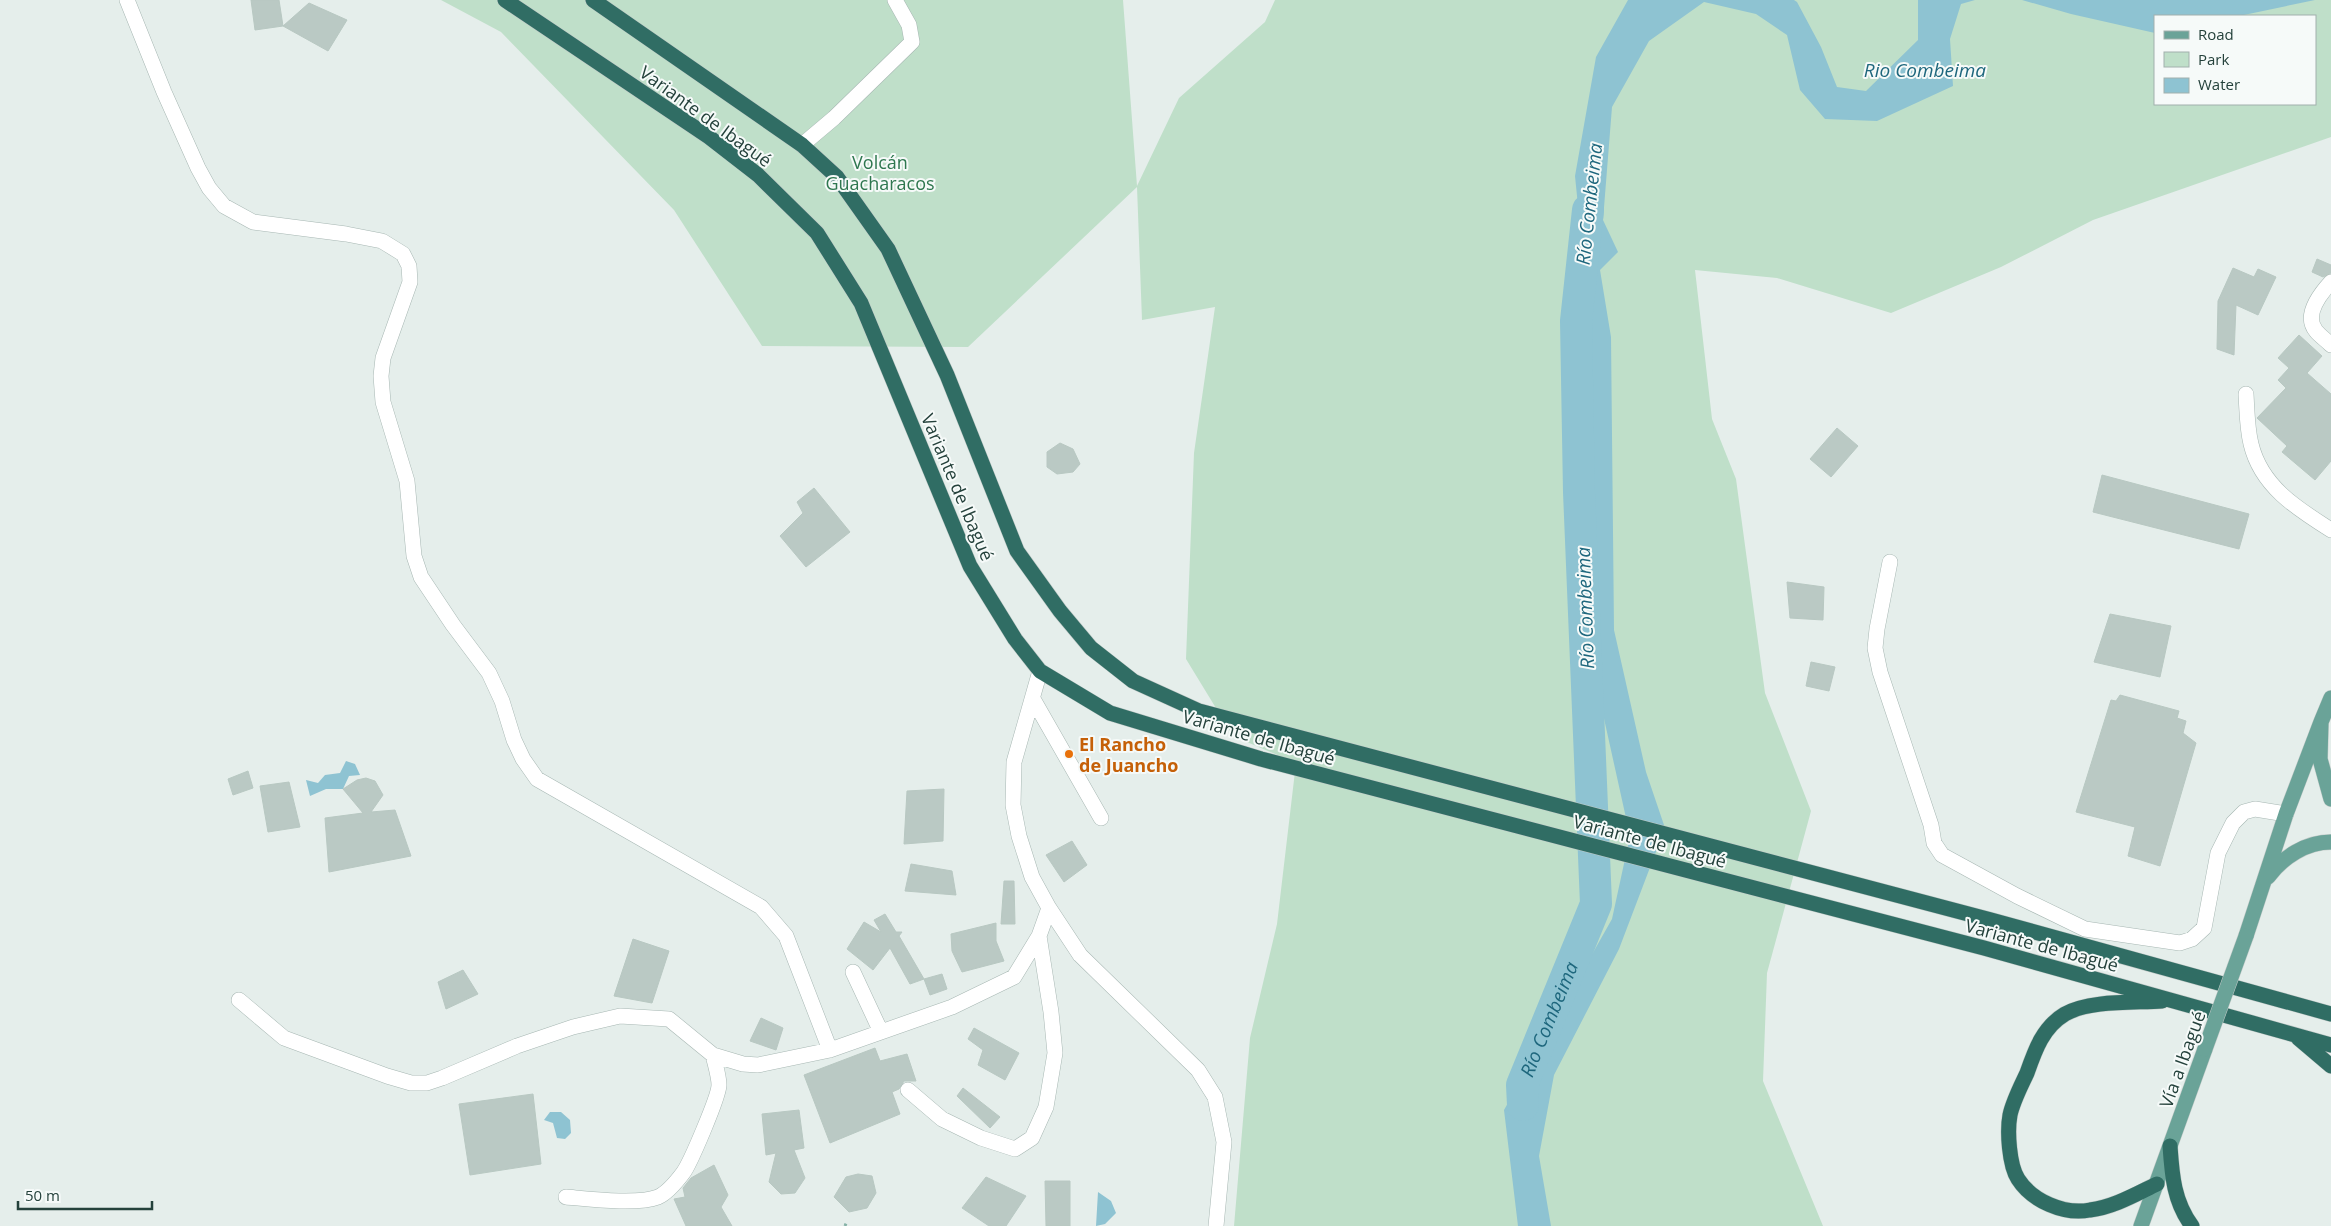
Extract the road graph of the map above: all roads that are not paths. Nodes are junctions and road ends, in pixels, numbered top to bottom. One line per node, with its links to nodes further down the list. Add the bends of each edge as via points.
1 (127, 0): 29 (street, via 198,168 224,206 253,222 382,241 404,254 410,282 383,358 381,376 383,402 407,481 414,556 421,577 490,673 523,759 537,779 761,907 786,936)
2 (506, 0): 11 (highway, Variante de Ibagué, via 709,137 758,175 817,233 861,303 970,566 1015,639)
3 (593, 0): 5 (highway, Variante de Ibagué)
4 (895, 0): 5 (street, via 909,25 912,42 834,118)
5 (802, 144): 25 (highway, Variante de Ibagué, via 837,177 888,249 947,375 1017,551 1091,648 1133,680 1199,711 1991,920)
6 (2331, 282): 7 (street, via 2314,304 2312,318 2314,330)
7 (2331, 345)
8 (2246, 394): 9 (street, via 2251,444 2264,477 2300,510)
9 (2331, 530)
10 (1890, 562): 16 (street, via 1876,648 1934,843 1942,855 2086,929 2180,943 2192,939 2204,928 2218,853 2233,823 2244,812 2255,809)
11 (1040, 671): 13 (street); 24 (highway, Variante de Ibagué, via 1110,713 1261,760)
12 (2331, 698): 14 (main road, Vía a Ibagué)
13 (1033, 699): 17 (street); 20 (street, via 1014,762 1013,806 1032,877)
14 (2321, 722): 15 (main road, via 2320,760); 16 (main road, Vía a Ibagué)
15 (2331, 799)
16 (2286, 814): 19 (main road, Vía a Ibagué)
17 (1101, 818)
18 (2331, 842): 19 (main road, Vía a Ibagué, via 2318,842 2290,854 2269,876)
19 (2257, 904): 33 (main road, Vía a Ibagué, bridge)
20 (1049, 908): 21 (street); 36 (street, via 1080,955 1198,1070 1215,1097 1224,1142)
21 (1039, 936): 26 (street, via 1014,977 952,1007); 32 (street, via 1055,1053 1046,1107 1032,1138 1015,1149 981,1138 942,1119)
22 (853, 972): 26 (street)
23 (239, 1000): 30 (street, via 284,1038 411,1083 427,1083 517,1046 620,1016 669,1019)
24 (2173, 1000): 27 (highway, Variante de Ibagué); 34 (highway, via 2079,1007 2064,1015 2042,1037 2010,1115 2009,1143 2017,1178 2047,1204 2088,1211 2116,1203)
25 (2331, 1014)
26 (881, 1032): 29 (street)
27 (2292, 1034): 28 (highway, Variante de Ibagué); 31 (highway)
28 (2331, 1045)
29 (830, 1050): 30 (street, via 758,1065)
30 (713, 1055): 35 (street, via 719,1086 683,1173 665,1192 646,1199)
31 (2331, 1066)
32 (908, 1090)
33 (2170, 1146): 34 (main road, Vía a Ibagué); 38 (highway, via 2174,1191)
34 (2157, 1184): 37 (main road, Vía a Ibagué)
35 (566, 1197)
36 (1216, 1226)
37 (2140, 1226)
38 (2192, 1226)

